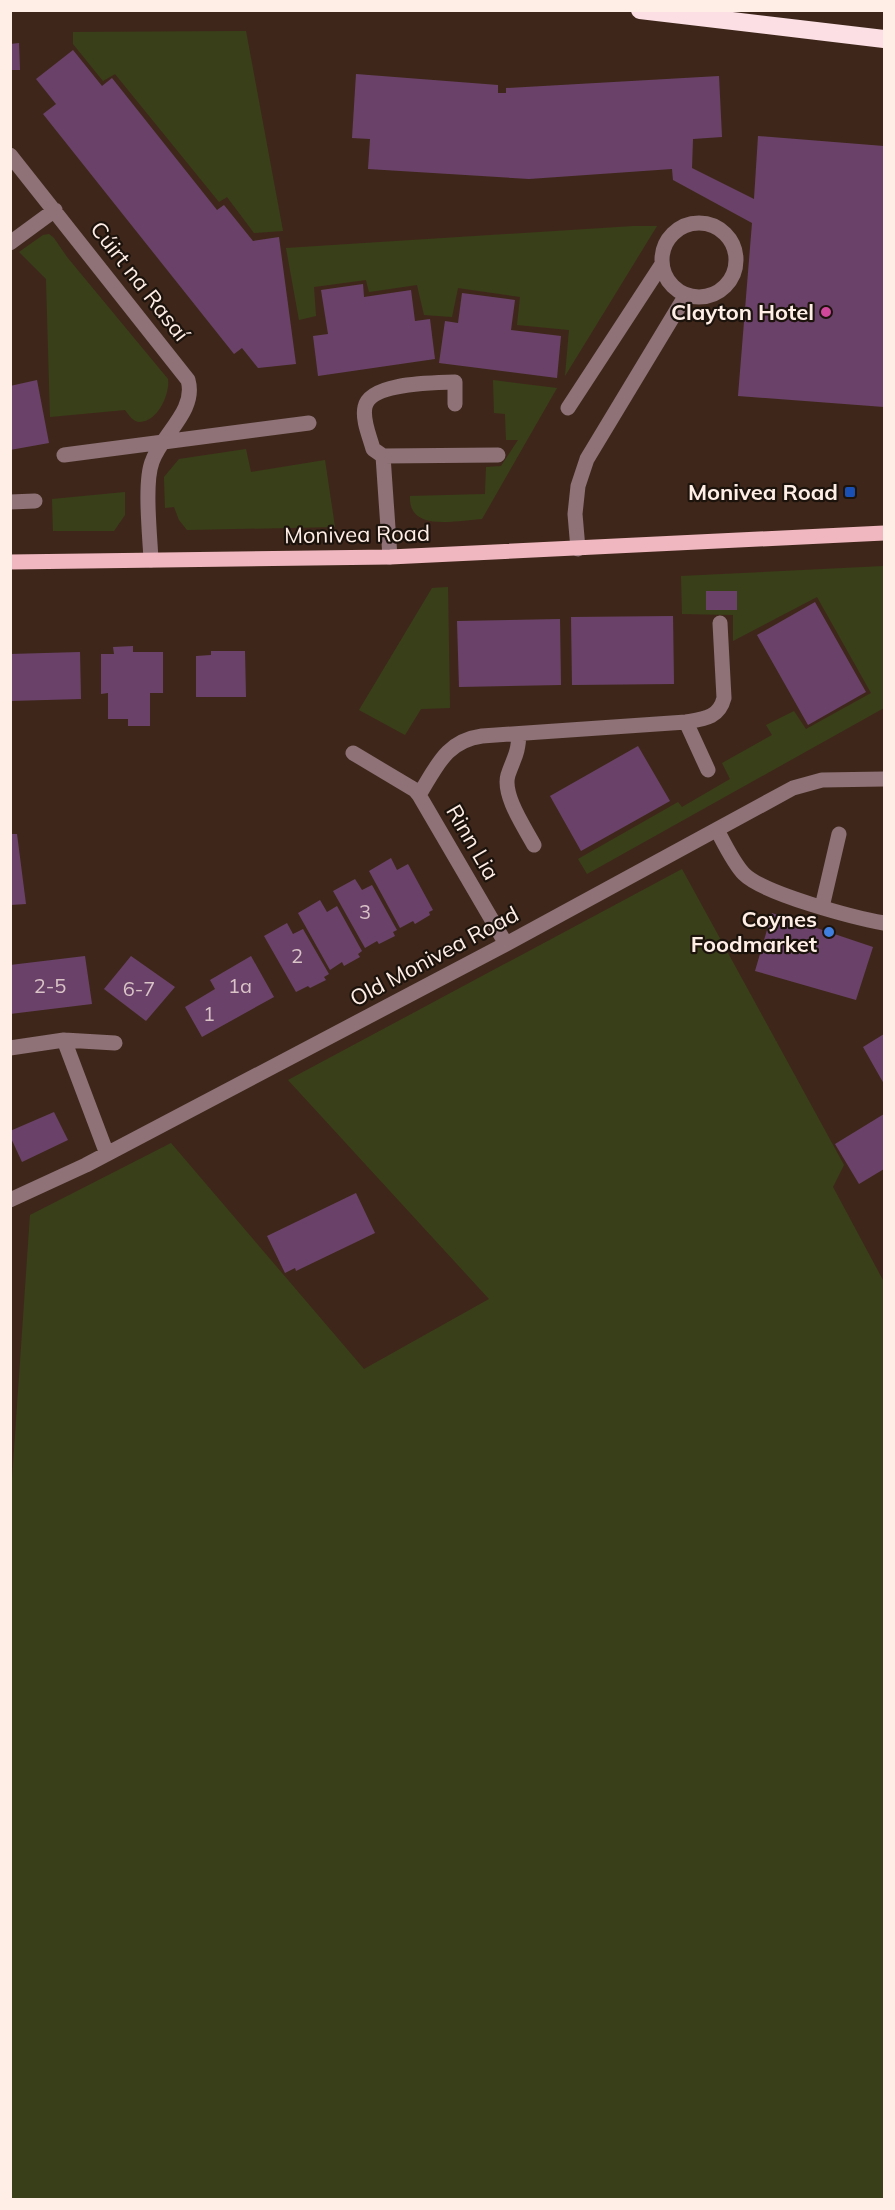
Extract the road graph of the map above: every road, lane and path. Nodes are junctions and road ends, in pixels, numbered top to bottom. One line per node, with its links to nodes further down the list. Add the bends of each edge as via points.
1 (640, 10): 2 (highway)
2 (885, 39)
3 (10, 155): 4 (street, Cúirt na Rasaí)
4 (55, 210): 5 (street); 11 (street, Cúirt na Rasaí, via 188,380 189,399)
5 (10, 243)
6 (662, 264): 7 (street, via 669,283); 7 (street, via 667,241 686,225 710,224 729,238 737,260 729,283 710,296); 9 (street)
7 (686, 295): 18 (street, via 587,459 578,486 575,514)
8 (455, 404): 14 (street, via 454,381 404,385 375,393 365,407 365,418 373,449)
9 (568, 408)
10 (309, 423): 11 (street)
11 (161, 443): 12 (street); 20 (street, Cúirt na Rasaí, via 149,472)
12 (64, 455)
13 (498, 455): 14 (street)
14 (383, 456): 19 (street)
15 (34, 501): 16 (street)
16 (10, 502)
17 (885, 533): 18 (main road, Monivea Road)
18 (578, 549): 19 (main road, Monivea Road)
19 (390, 557): 20 (main road, Monivea Road)
20 (151, 560): 21 (main road, Monivea Road)
21 (10, 561)
22 (720, 623): 23 (street, Rinn Lia, via 723,704 711,716)
23 (686, 722): 24 (street, Rinn Lia); 26 (street)
24 (519, 734): 28 (street, Rinn Lia, via 462,740 445,754); 31 (street, via 507,787)
25 (353, 753): 28 (street, Rinn Lia)
26 (708, 770)
27 (885, 778): 29 (street, Old Monivea Road, via 822,780 793,788)
28 (419, 795): 34 (street, Rinn Lia)
29 (717, 830): 32 (street, via 744,874 769,889); 34 (street, Old Monivea Road)
30 (839, 834): 32 (street)
31 (534, 845)
32 (822, 907): 33 (street)
33 (885, 923)
34 (506, 944): 38 (street, Old Monivea Road)
35 (64, 1040): 36 (street); 37 (street); 38 (street)
36 (115, 1043)
37 (10, 1048)
38 (107, 1154): 39 (street, Old Monivea Road)
39 (10, 1200)

